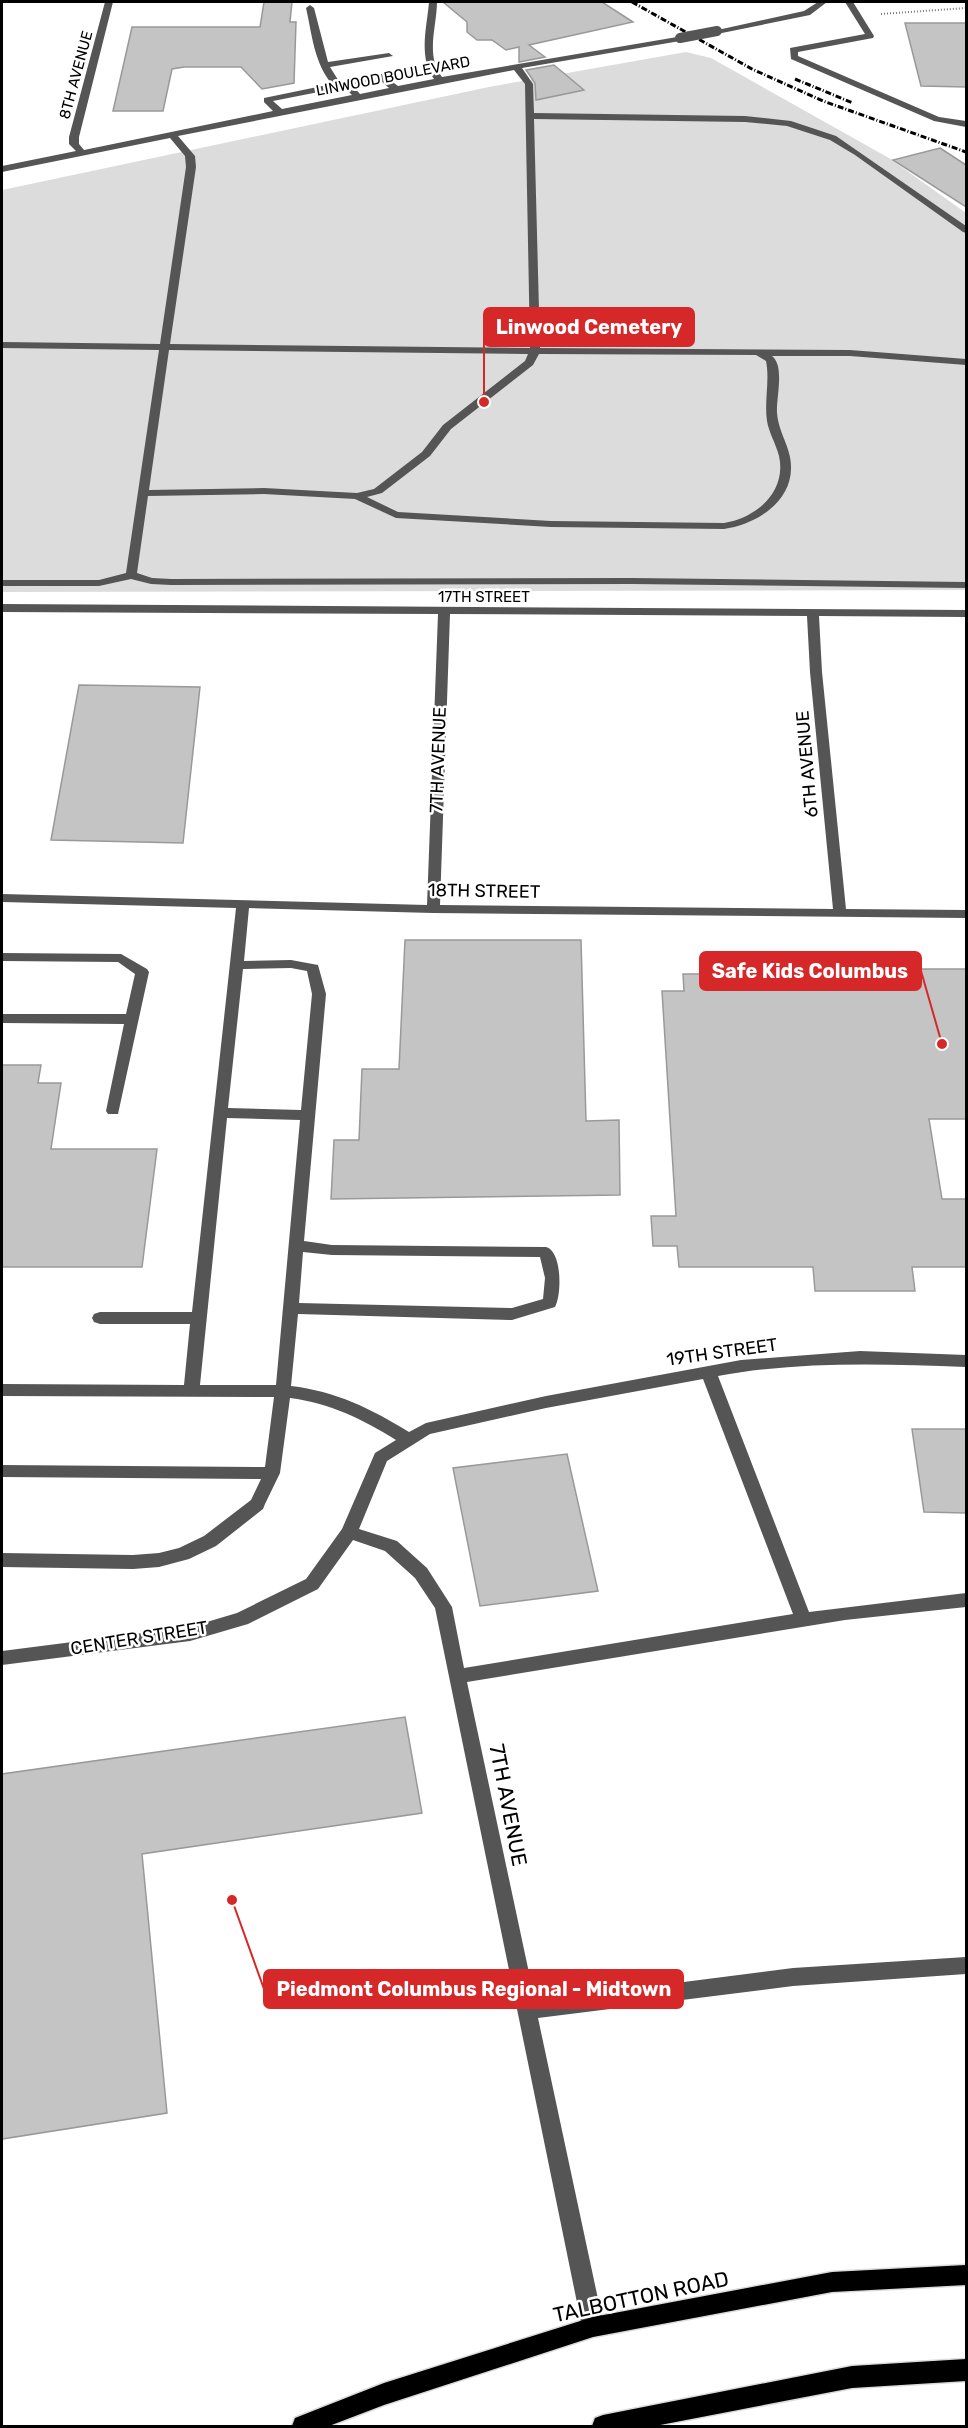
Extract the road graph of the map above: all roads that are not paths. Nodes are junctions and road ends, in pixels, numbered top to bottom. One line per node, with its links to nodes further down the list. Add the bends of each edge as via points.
1 (109, 2): 17 (street, 8TH AVENUE, via 74,136 74,144)
2 (434, 2): 9 (street, via 429,60 432,72)
3 (823, 2): 8 (street, LINWOOD BOULEVARD, bridge, via 807,13 791,17)
4 (849, 2): 15 (street, via 870,36 793,50 794,57 937,119)
5 (310, 8): 7 (street)
6 (389, 56): 7 (street)
7 (324, 66): 10 (street, via 329,77)
8 (516, 67): 9 (street, LINWOOD BOULEVARD); 14 (street, via 529,84)
9 (440, 80): 11 (street, LINWOOD BOULEVARD)
10 (342, 85): 11 (street, via 382,77); 12 (street); 13 (street, via 267,100)
11 (396, 89): 12 (street, LINWOOD BOULEVARD)
12 (358, 97): 13 (street, LINWOOD BOULEVARD)
13 (280, 112): 16 (street, LINWOOD BOULEVARD)
14 (531, 116): 19 (street, via 744,119 799,126 833,138 858,153); 22 (street)
15 (966, 124)
16 (172, 134): 17 (street, LINWOOD BOULEVARD); 21 (street, via 190,156 191,167)
17 (82, 153): 18 (street, LINWOOD BOULEVARD)
18 (2, 169)
19 (966, 230)
20 (2, 345): 21 (street)
21 (163, 345): 22 (street); 25 (street)
22 (536, 351): 23 (street); 26 (street, via 521,370 447,427 426,454 378,491)
23 (759, 353): 24 (street, via 850,353); 26 (street, via 771,359 775,374 774,424 786,460 786,476 779,494 747,521 724,526 551,524 424,517 396,515)
24 (966, 362)
25 (143, 493): 26 (street, via 264,491); 27 (street)
26 (357, 496)
27 (131, 575): 28 (street, via 99,583); 29 (street, via 171,582)
28 (2, 583)
29 (966, 585)
30 (2, 608): 31 (street, 17TH STREET)
31 (444, 612): 32 (street, 17TH STREET); 36 (street, 7TH AVENUE)
32 (813, 612): 33 (street, 17TH STREET); 37 (street, 6TH AVENUE)
33 (966, 613)
34 (2, 898): 35 (street, 18TH STREET)
35 (243, 904): 36 (street, 18TH STREET); 40 (street)
36 (433, 909): 37 (street, 18TH STREET)
37 (840, 913): 38 (street, 18TH STREET)
38 (966, 914)
39 (2, 957): 42 (street, via 121,958 142,972)
40 (238, 965): 44 (street); 45 (street, via 291,964 313,968 319,994)
41 (2, 1018): 42 (street)
42 (132, 1019): 43 (street)
43 (113, 1111)
44 (222, 1113): 45 (street); 49 (street)
45 (308, 1115): 46 (street)
46 (297, 1246): 47 (street); 47 (street, via 332,1250 546,1252 553,1278 550,1303 512,1314)
47 (292, 1308): 54 (street)
48 (100, 1318): 49 (street)
49 (199, 1318): 53 (street)
50 (966, 1361): 51 (street, 19TH STREET, via 860,1357)
51 (709, 1372): 55 (street, 19TH STREET, via 426,1429); 61 (street)
52 (2, 1390): 53 (street)
53 (191, 1390): 54 (street)
54 (283, 1391): 55 (street, via 316,1394 345,1403); 57 (street)
55 (409, 1440): 58 (street, via 381,1457)
56 (2, 1471): 57 (street)
57 (272, 1473): 59 (street, via 257,1504 210,1541 183,1554 133,1562)
58 (349, 1532): 62 (street, CENTER STREET, via 312,1584 242,1619 190,1634); 63 (street, 7TH AVENUE, via 391,1546 421,1573 443,1607)
59 (2, 1560)
60 (966, 1600): 61 (street)
61 (804, 1620): 63 (street)
62 (2, 1658)
63 (459, 1676): 65 (street, 7TH AVENUE)
64 (966, 1965): 65 (street, via 793,1977)
65 (527, 2011): 67 (street, 7TH AVENUE)
66 (966, 2275): 67 (main road, TALBOTTON ROAD, via 832,2282)
67 (593, 2327): 69 (main road, TALBOTTON ROAD, via 384,2394)
68 (966, 2370): 70 (main road, via 852,2377)
69 (303, 2427)
70 (603, 2427)

